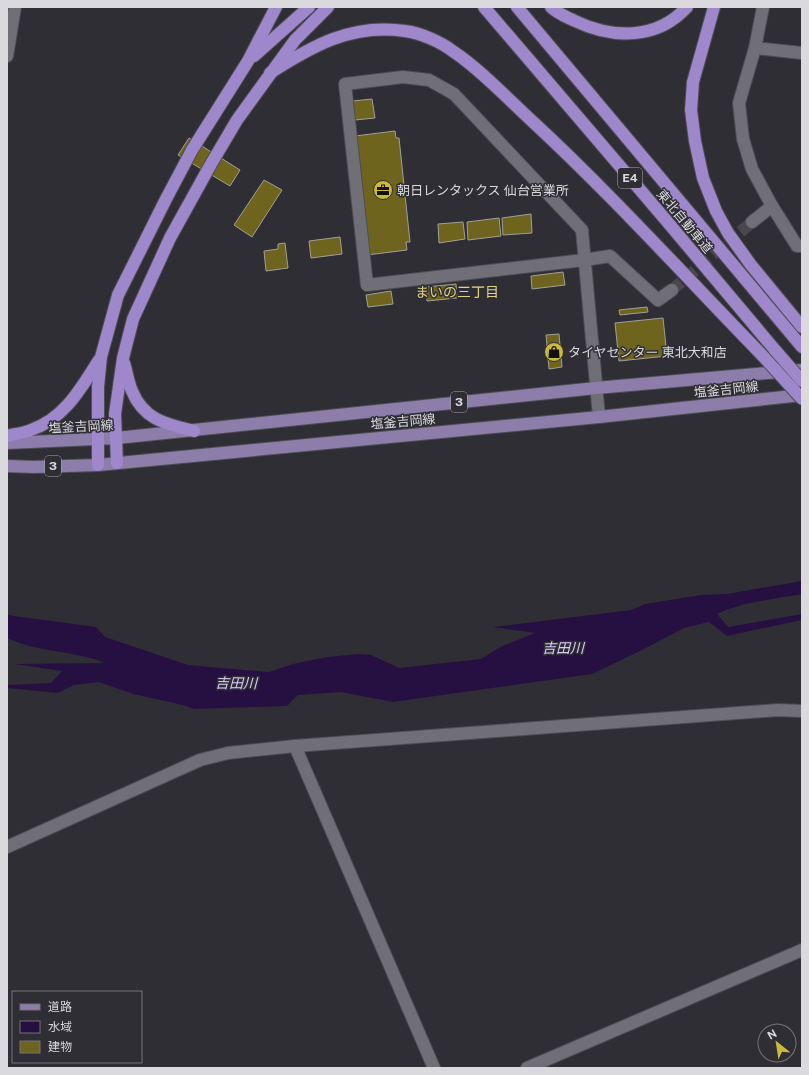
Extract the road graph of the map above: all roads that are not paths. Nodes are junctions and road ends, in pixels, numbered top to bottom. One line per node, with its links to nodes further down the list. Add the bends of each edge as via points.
1 (15, 7): 13 (street)
2 (276, 7): 14 (highway)
3 (310, 7): 14 (highway)
4 (328, 7): 15 (highway, via 295,40)
5 (484, 7): 26 (highway, 東北自動車道 / E4, bridge)
6 (516, 7): 22 (highway, 東北自動車道 / E4)
7 (551, 7): 8 (highway, via 583,24 609,32 637,34 659,27 678,16)
8 (686, 7)
9 (714, 7): 21 (highway, via 693,82 691,110 702,178 728,233)
10 (763, 7): 11 (street)
11 (755, 48): 12 (street); 16 (street, via 739,103 743,139 752,169)
12 (802, 52)
13 (7, 56)
14 (248, 61): 23 (highway, via 192,150 118,295)
15 (270, 73): 24 (highway, via 233,126 170,238 133,319); 29 (highway, bridge, via 301,53 328,40 379,29 406,31 431,39 454,51 570,156)
16 (772, 206): 17 (street); 18 (street, via 797,246)
17 (752, 222)
18 (802, 246)
19 (584, 260): 19 (street, via 582,230 454,94 429,80 403,77 345,84 367,285); 20 (street, via 610,256 658,300); 27 (street)
20 (672, 290)
21 (802, 327)
22 (802, 346)
23 (101, 357): 32 (highway, via 63,411 32,430); 34 (highway)
24 (123, 358): 31 (highway, via 132,390 142,409 165,423); 33 (highway, via 115,414)
25 (802, 370): 27 (main road, 塩釜吉岡線 / 3)
26 (802, 381)
27 (596, 388): 30 (street); 31 (main road, 塩釜吉岡線 / 3)
28 (802, 395): 30 (main road, 塩釜吉岡線 / 3)
29 (802, 399)
30 (599, 417): 36 (main road, 塩釜吉岡線 / 3)
31 (194, 431): 33 (main road, 塩釜吉岡線 / 3)
32 (7, 436)
33 (117, 438): 34 (main road, 塩釜吉岡線 / 3); 36 (highway)
34 (98, 440): 35 (main road, 塩釜吉岡線 / 3); 37 (highway)
35 (7, 443)
36 (117, 462): 37 (main road, 塩釜吉岡線 / 3)
37 (98, 465): 38 (main road, 塩釜吉岡線 / 3)
38 (7, 466)
39 (802, 711): 40 (street, via 778,710)
40 (295, 746): 41 (street, via 228,753 200,760); 43 (street)
41 (7, 847)
42 (802, 950): 44 (street)
43 (434, 1068)
44 (527, 1068)

